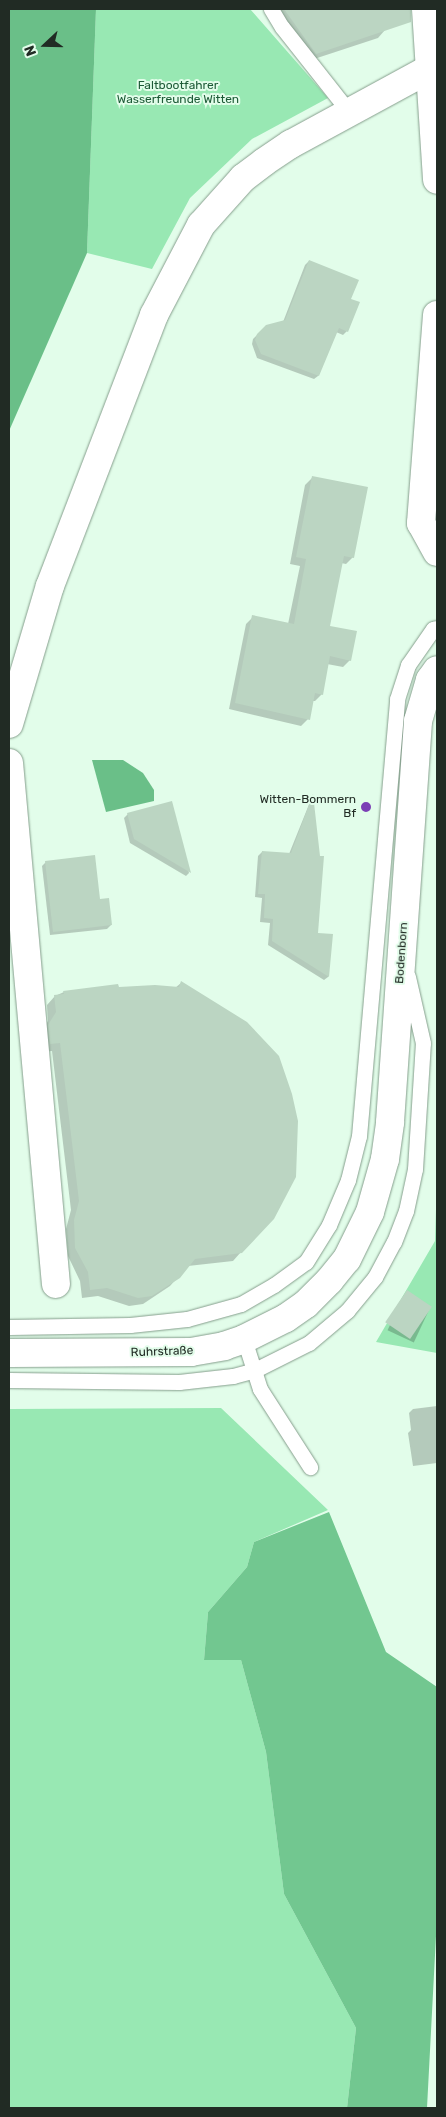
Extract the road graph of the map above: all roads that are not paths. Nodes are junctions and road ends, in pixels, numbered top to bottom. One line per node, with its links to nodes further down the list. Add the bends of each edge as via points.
1 (271, 9): 4 (lane)
2 (426, 9): 3 (street)
3 (429, 69): 4 (street); 5 (street)
4 (350, 113): 10 (street, via 264,162 243,178 201,225 154,315 50,586)
5 (437, 180)
6 (437, 315): 7 (street, via 421,523)
7 (437, 552)
8 (437, 628): 15 (lane, via 408,665 396,699 359,1136 348,1180 329,1225 306,1262 241,1304 187,1318 130,1325)
9 (437, 670): 12 (street, Bodenborn, via 430,680 418,721)
10 (9, 724)
11 (9, 763): 14 (street)
12 (402, 949): 13 (street, Bodenborn, via 387,1149 370,1212); 18 (lane, via 423,1043 415,1169 406,1211 375,1277 347,1311 309,1343)
13 (360, 1235): 16 (street, Ruhrstraße, via 347,1259 306,1304)
14 (56, 1284)
15 (9, 1327)
16 (244, 1339): 17 (street, Ruhrstraße, via 191,1352); 18 (lane)
17 (9, 1353)
18 (254, 1370): 19 (lane, via 233,1376 179,1382); 20 (lane, via 260,1389)
19 (9, 1380)
20 (310, 1467)

